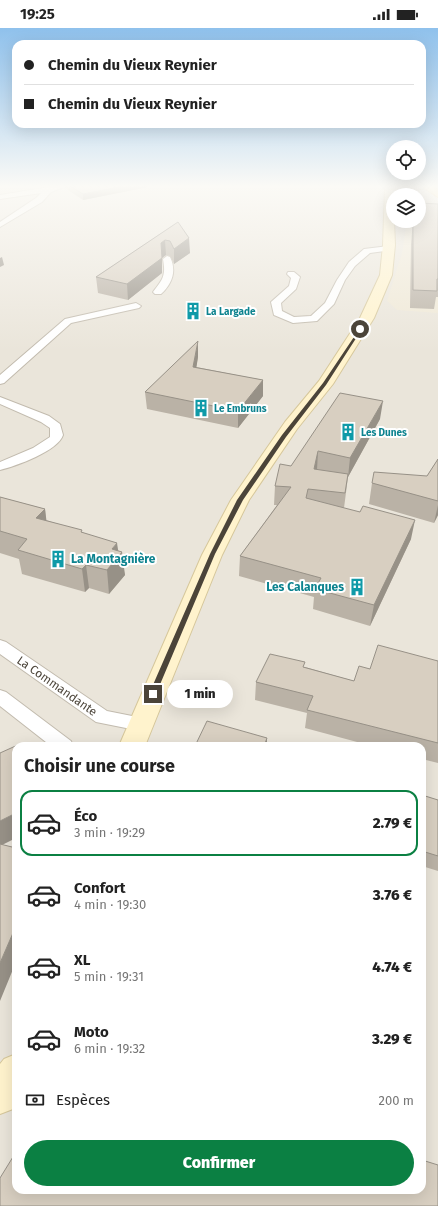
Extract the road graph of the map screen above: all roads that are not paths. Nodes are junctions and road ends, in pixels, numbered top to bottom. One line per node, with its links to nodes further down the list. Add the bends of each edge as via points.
1 (389, 241): 2 (street)
2 (389, 248): 4 (lane, via 367,251 352,264 329,304 314,319 293,320 277,313 276,302 293,288 296,277); 12 (street, via 386,275 367,318 325,384 270,456 237,507 209,561)
3 (167, 259): 5 (lane, via 169,279)
4 (291, 274)
5 (158, 292)
6 (136, 306): 7 (lane, via 68,321)
7 (0, 381)
8 (0, 400): 9 (lane, via 45,419 56,427 57,435 55,440 45,446)
9 (0, 466)
10 (0, 646): 12 (lane, La Commandante, via 102,716)
11 (0, 697): 13 (lane)
12 (141, 724): 14 (street)
13 (59, 742)
14 (134, 742)
15 (12, 1077): 16 (street)
16 (0, 1096)

